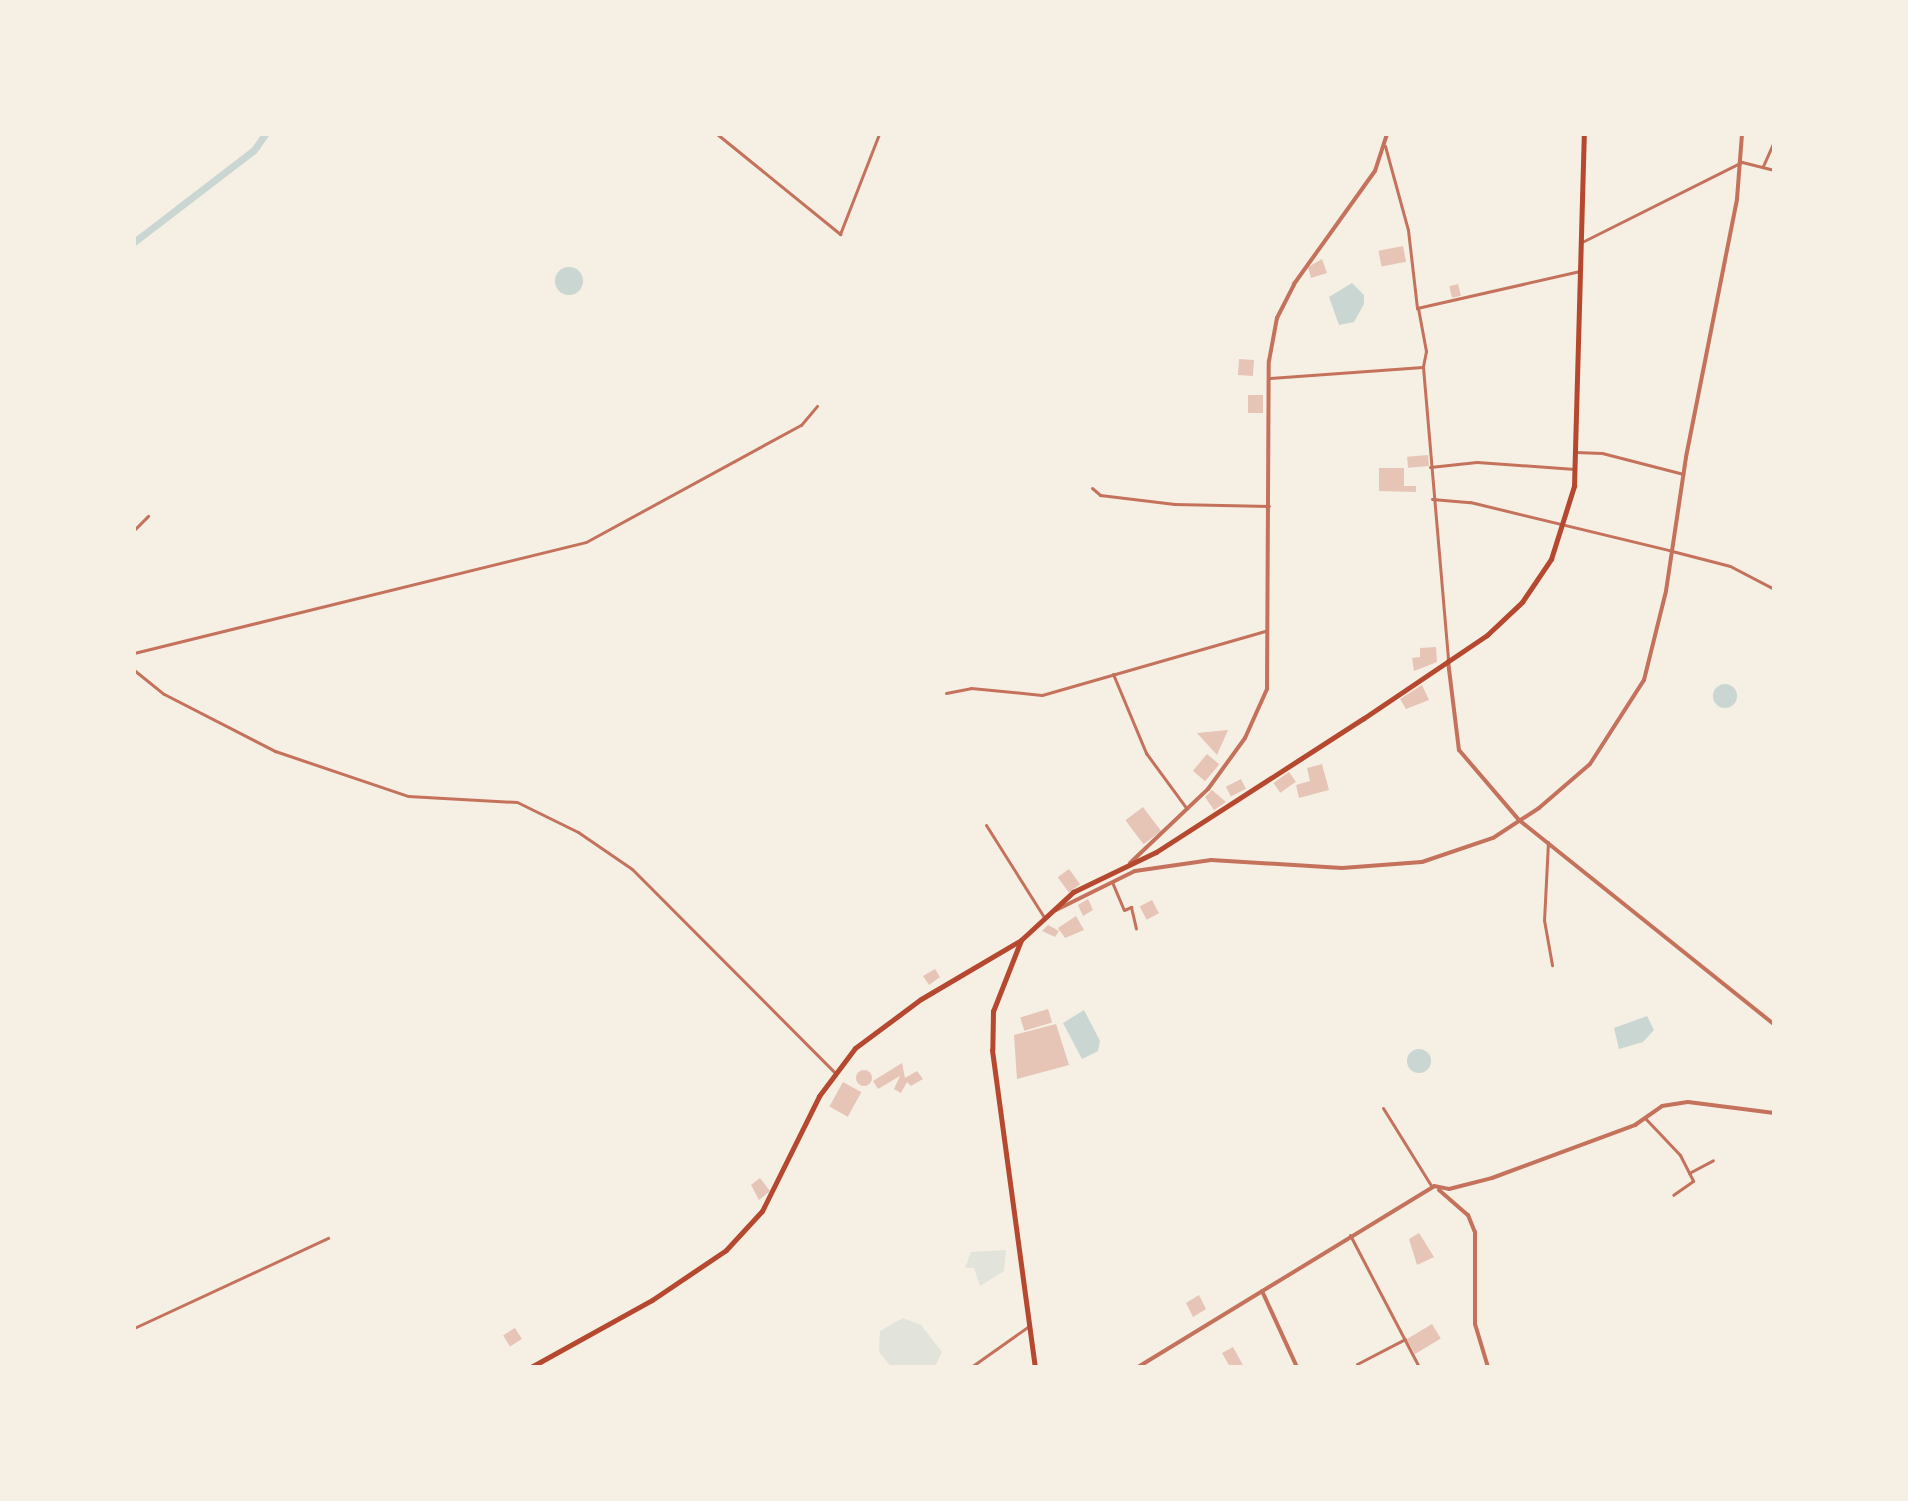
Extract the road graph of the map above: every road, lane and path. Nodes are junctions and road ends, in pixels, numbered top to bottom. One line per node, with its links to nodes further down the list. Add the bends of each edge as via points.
1 (717, 134): 2 (street, via 840,234)
2 (879, 134)
3 (1387, 134): 7 (street)
4 (1584, 134): 11 (main road)
5 (1742, 134): 8 (street)
6 (1774, 141): 9 (street)
7 (1385, 146): 13 (street, via 1408,230); 15 (street, via 1362,193 1321,245 1277,318)
8 (1742, 162): 9 (street); 11 (street); 20 (street)
9 (1763, 166): 10 (street)
10 (1774, 170)
11 (1580, 243): 12 (main road)
12 (1580, 271): 13 (street); 17 (main road)
13 (1417, 308): 14 (street, via 1426,351)
14 (1423, 367): 15 (street); 18 (street)
15 (1269, 378): 23 (street)
16 (817, 406): 30 (street, via 801,425 586,542)
17 (1575, 452): 19 (main road); 20 (street, via 1602,453)
18 (1430, 467): 19 (street, via 1477,462); 22 (street)
19 (1575, 469): 25 (main road)
20 (1683, 474): 27 (street)
21 (1092, 488): 23 (street, via 1100,495 1174,504)
22 (1432, 499): 25 (street, via 1470,502); 31 (street)
23 (1269, 506): 29 (street)
24 (148, 516): 26 (street)
25 (1562, 524): 27 (street); 31 (main road, via 1551,559 1522,602)
26 (134, 530)
27 (1672, 551): 28 (street, via 1730,566); 36 (street, via 1644,680 1590,764)
28 (1774, 589)
29 (1265, 631): 33 (street); 35 (street, via 1267,689 1251,726 1208,789)
30 (134, 653)
31 (1448, 661): 36 (street, via 1459,750); 39 (main road, via 1156,852)
32 (134, 670): 46 (street, via 164,694 275,751 408,796 517,802 578,832 632,869)
33 (1113, 674): 34 (street, via 1027,698 971,688); 35 (street, via 1146,753)
34 (946, 693)
35 (1187, 809): 39 (street)
36 (1519, 820): 38 (street); 40 (street, via 1467,850 1422,862 1342,868 1211,860 1135,871)
37 (986, 825): 41 (street)
38 (1548, 842): 44 (street, via 1544,920); 45 (street)
39 (1130, 863): 41 (main road, via 1073,892)
40 (1112, 882): 41 (street); 42 (street, via 1124,910 1131,907)
41 (1044, 917): 43 (main road)
42 (1136, 928)
43 (1021, 940): 46 (main road, via 921,999 855,1048); 57 (main road, via 993,1011 992,1050)
44 (1552, 965)
45 (1774, 1024)
46 (834, 1072): 61 (main road, via 780,1182 726,1250 652,1300)
47 (1383, 1108): 52 (street)
48 (1774, 1113): 49 (street, via 1688,1102 1662,1106)
49 (1645, 1118): 51 (street, via 1680,1155); 52 (street, via 1492,1178 1449,1189)
50 (1713, 1160): 51 (street)
51 (1689, 1173): 53 (street, via 1690,1186)
52 (1433, 1186): 54 (street); 67 (street, via 1468,1215 1475,1232 1475,1324)
53 (1673, 1195)
54 (1350, 1235): 56 (street); 59 (street)
55 (328, 1238): 58 (street)
56 (1262, 1291): 64 (street); 65 (street)
57 (1029, 1326): 62 (street); 63 (main road)
58 (134, 1328)
59 (1405, 1339): 60 (street); 66 (street)
60 (1357, 1364)
61 (531, 1367)
62 (971, 1367)
63 (1035, 1367)
64 (1138, 1367)
65 (1297, 1367)
66 (1419, 1367)
67 (1488, 1367)

